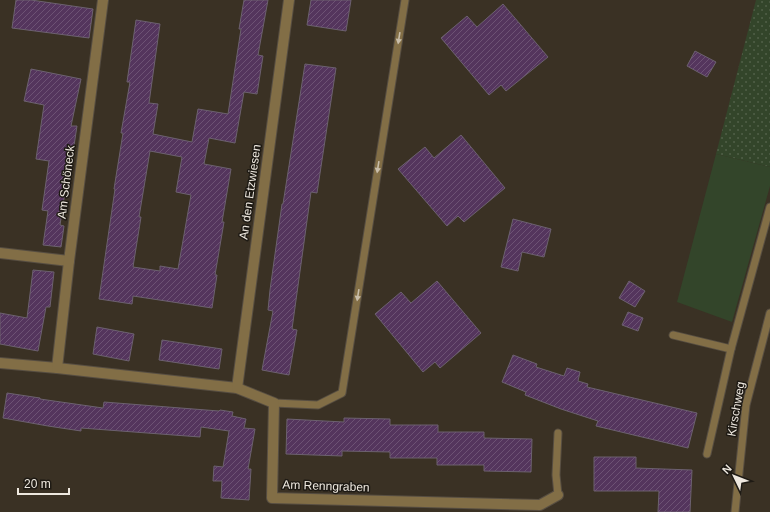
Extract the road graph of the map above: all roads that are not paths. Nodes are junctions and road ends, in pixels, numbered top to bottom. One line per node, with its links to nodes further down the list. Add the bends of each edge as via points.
1 (103, 0): 6 (street, Am Schöneck)
2 (289, 0): 12 (street, An den Etzwiesen)
3 (405, 0): 13 (lane, one-way to 13, via 342,393 318,405)
4 (770, 207): 9 (lane)
5 (0, 253): 6 (street)
6 (69, 262): 11 (street, Am Schöneck)
7 (770, 312): 17 (lane, Kirschweg, via 746,405)
8 (673, 335): 9 (lane)
9 (731, 349): 15 (lane)
10 (0, 363): 11 (street)
11 (57, 368): 12 (street)
12 (237, 388): 13 (street)
13 (274, 403): 16 (street, Am Renngraben, via 272,498 540,505)
14 (558, 433): 16 (lane)
15 (707, 454)
16 (558, 495)
17 (735, 512)

